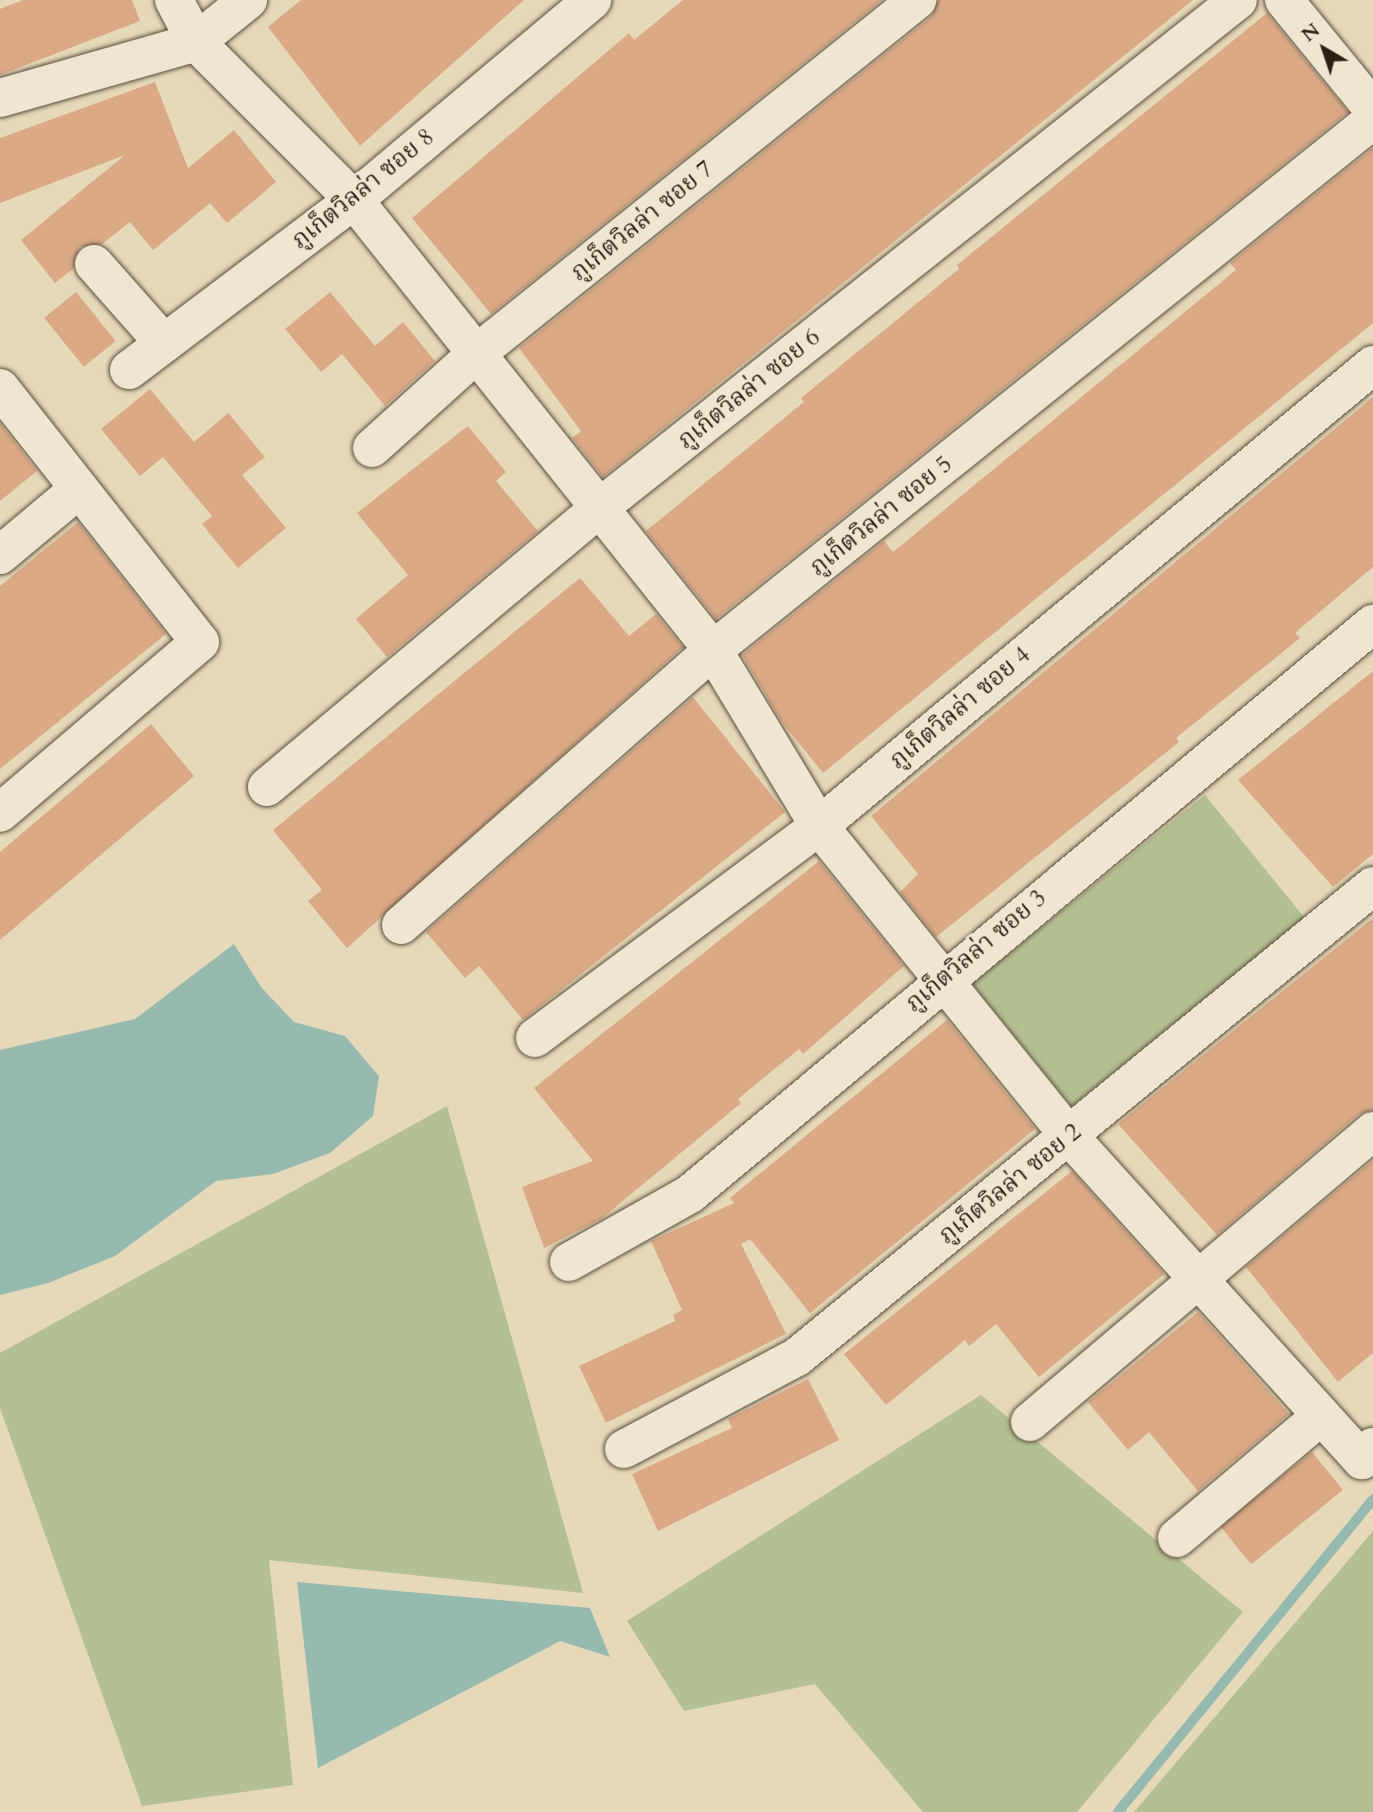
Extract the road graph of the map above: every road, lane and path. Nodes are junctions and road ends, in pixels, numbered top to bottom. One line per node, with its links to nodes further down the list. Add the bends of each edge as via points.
1 (174, 0): 7 (street)
2 (248, 0): 7 (street)
3 (592, 0): 11 (street, ภูเก็ตวิลล่า ซอย 8)
4 (917, 0): 14 (street, ภูเก็ตวิลล่า ซอย 7)
5 (1238, 0): 20 (street, ภูเก็ตวิลล่า ซอย 6)
6 (1284, 0): 9 (street)
7 (196, 42): 8 (street); 11 (street)
8 (0, 98)
9 (1373, 109)
10 (1373, 120): 23 (street, ภูเก็ตวิลล่า ซอย 5)
11 (354, 200): 13 (street, ภูเก็ตวิลล่า ซอย 8); 14 (street)
12 (94, 264): 13 (street)
13 (164, 343): 16 (street, ภูเก็ตวิลล่า ซอย 8)
14 (476, 354): 18 (street, ภูเก็ตวิลล่า ซอย 7); 20 (street)
15 (1373, 365): 26 (street, ภูเก็ตวิลล่า ซอย 4)
16 (128, 370)
17 (0, 388): 19 (street)
18 (372, 448)
19 (79, 489): 21 (street); 25 (street, via 200,642)
20 (599, 508): 23 (street); 24 (street, ภูเก็ตวิลล่า ซอย 6)
21 (0, 555)
22 (1373, 624): 29 (street, ภูเก็ตวิลล่า ซอย 3)
23 (713, 650): 26 (street); 28 (street, ภูเก็ตวิลล่า ซอย 5)
24 (267, 787)
25 (0, 813)
26 (819, 825): 29 (street); 30 (street, ภูเก็ตวิลล่า ซอย 4)
27 (1373, 886): 32 (street, ภูเก็ตวิลล่า ซอย 2)
28 (401, 925)
29 (940, 980): 32 (street); 33 (street, ภูเก็ตวิลล่า ซอย 3, via 690,1194)
30 (535, 1038)
31 (1373, 1131): 34 (street)
32 (1069, 1136): 34 (street); 38 (street, ภูเก็ตวิลล่า ซอย 2, via 797,1357)
33 (569, 1262)
34 (1194, 1278): 35 (street); 36 (street)
35 (1321, 1416): 37 (street, via 1362,1460); 39 (street)
36 (1030, 1422)
37 (1373, 1447)
38 (624, 1449)
39 (1177, 1538)

